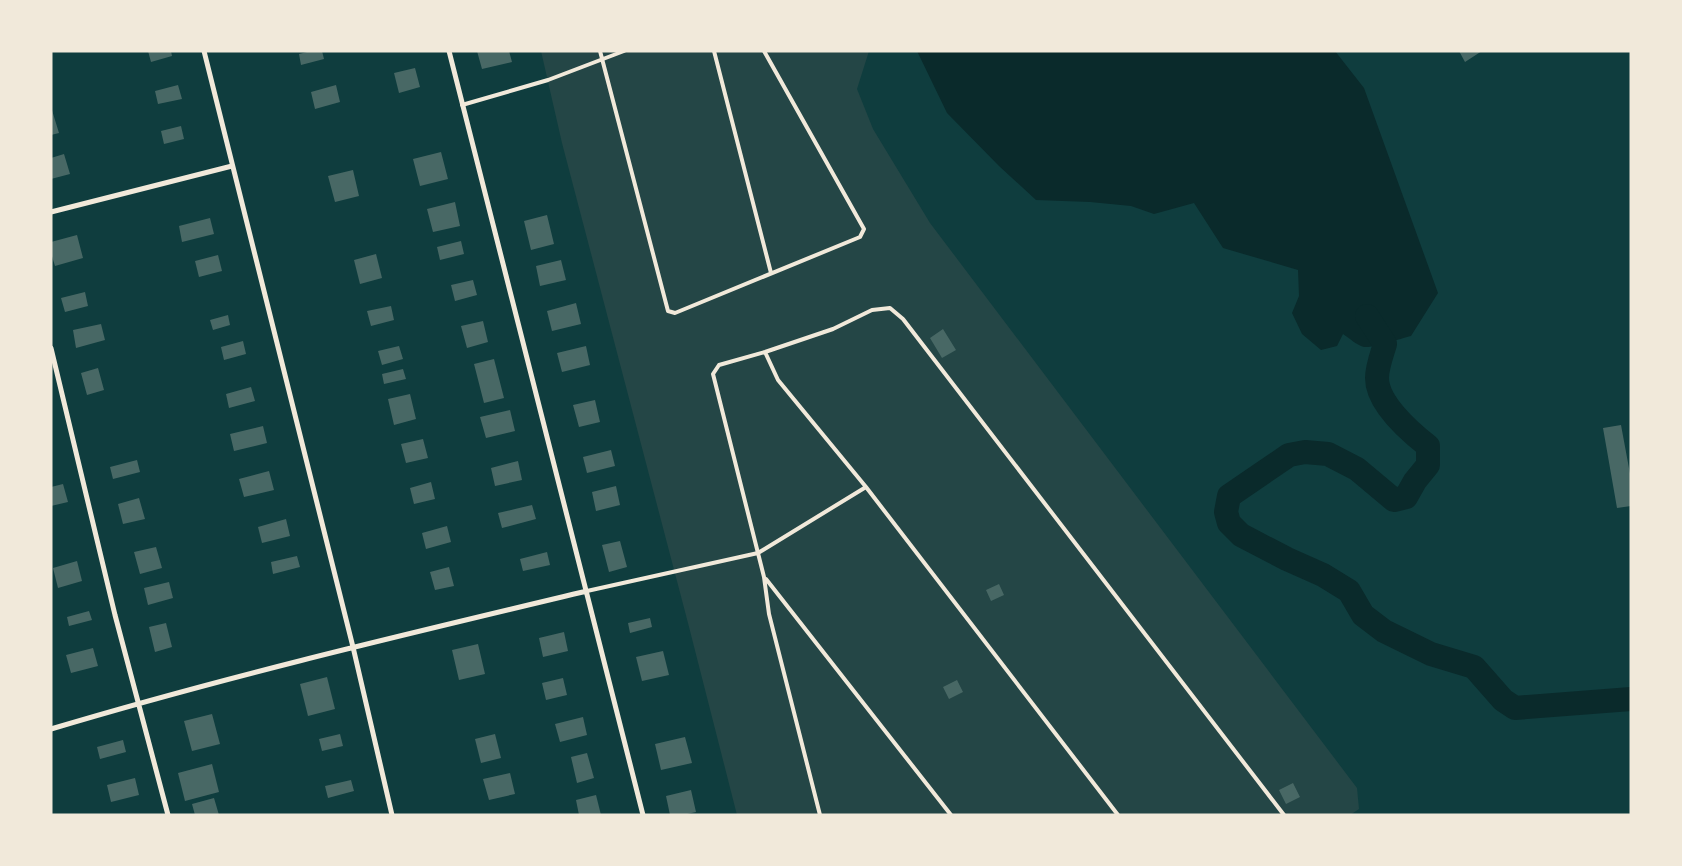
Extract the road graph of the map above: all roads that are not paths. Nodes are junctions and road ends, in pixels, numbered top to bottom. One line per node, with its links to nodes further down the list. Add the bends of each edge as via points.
1 (204, 51): 9 (street)
2 (449, 51): 8 (street)
3 (600, 51): 7 (lane)
4 (624, 51): 7 (lane)
5 (714, 51): 11 (lane)
6 (764, 51): 11 (lane, via 864,229 860,237)
7 (603, 60): 8 (lane); 11 (lane, via 668,311 675,314)
8 (462, 105): 17 (street)
9 (232, 166): 10 (street); 18 (street)
10 (51, 212)
11 (771, 273)
12 (51, 348): 19 (street)
13 (765, 352): 14 (lane, via 778,380); 15 (lane, via 719,365 713,374); 27 (lane, via 833,329 872,310 890,308 903,319)
14 (866, 487): 15 (lane); 26 (lane)
15 (758, 553): 16 (lane); 17 (lane)
16 (764, 577): 24 (lane, via 769,614); 25 (lane)
17 (587, 591): 18 (street); 23 (street)
18 (352, 647): 19 (street); 22 (street)
19 (138, 703): 20 (street); 21 (street)
20 (51, 729)
21 (168, 815)
22 (392, 815)
23 (643, 815)
24 (820, 815)
25 (951, 815)
26 (1118, 815)
27 (1284, 815)

